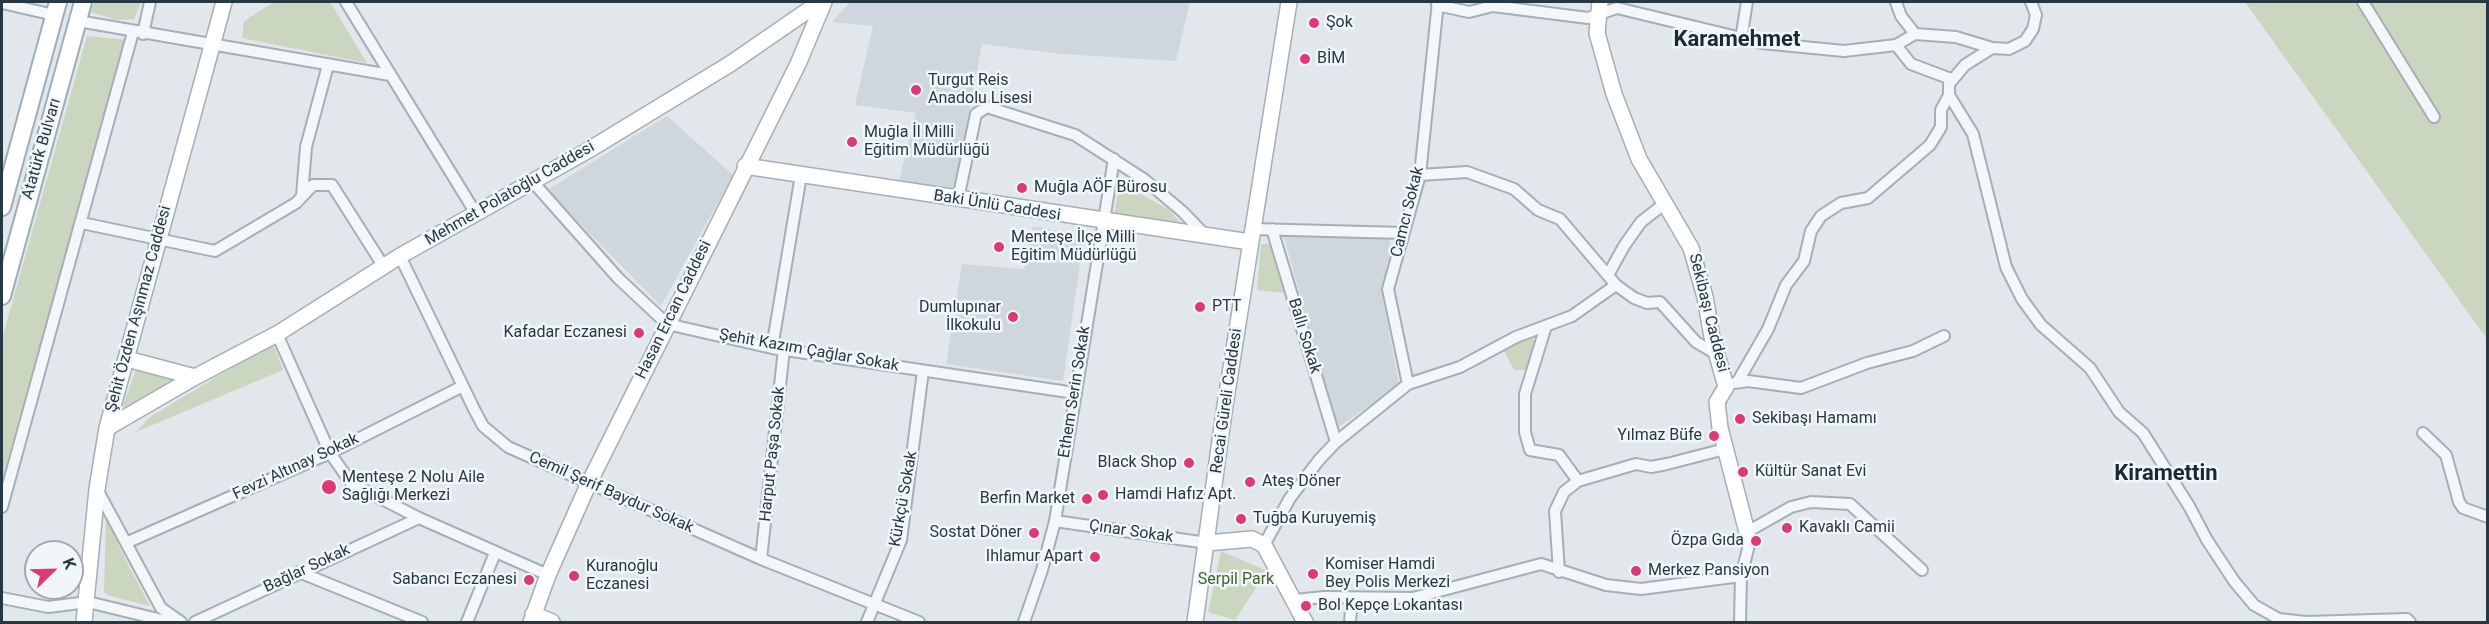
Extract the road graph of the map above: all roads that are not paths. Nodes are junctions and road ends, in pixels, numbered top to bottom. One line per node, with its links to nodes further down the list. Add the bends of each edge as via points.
1 (83, 2): 15 (main road, Atatürk Bulvarı)
2 (150, 2): 16 (street)
3 (224, 2): 20 (street, Şehit Özden Aşınmaz Caddesi)
4 (346, 2): 23 (street)
5 (822, 2): 28 (street, Hasan Ercan Caddesi, via 798,64); 31 (street, Mehmet Polatoğlu Caddesi, via 730,64)
6 (1289, 2): 42 (street, Recai Güreli Caddesi)
7 (1747, 2): 18 (street)
8 (1896, 2): 17 (street)
9 (2031, 2): 21 (street, via 2036,15 2025,41 2009,49)
10 (2363, 2): 26 (street)
11 (2, 3): 14 (street)
12 (1437, 3): 13 (street, via 1469,12 1493,6 1588,18); 30 (street, Camcı Sokak)
13 (1599, 7): 18 (street); 34 (street, Sekibaşı Caddesi, via 1597,33 1614,94 1639,159)
14 (56, 8): 15 (main road); 35 (main road, Atatürk Bulvarı)
15 (78, 21): 16 (street); 48 (main road, Atatürk Bulvarı)
16 (138, 33): 20 (street); 38 (street)
17 (1915, 34): 19 (street); 21 (street, via 1956,37)
18 (1741, 39): 19 (street, via 1844,51)
19 (1896, 45): 24 (street, via 1911,64)
20 (213, 46): 22 (street); 43 (street, Şehit Özden Aşınmaz Caddesi)
21 (1992, 48): 24 (street, via 1965,64)
22 (328, 65): 23 (street); 32 (street, via 306,147)
23 (390, 75): 36 (street)
24 (1952, 79): 25 (street)
25 (1949, 95): 60 (street, via 1941,110 1941,126 1930,145 1868,198 1841,202 1821,216 1811,231 1804,261 1786,285 1768,329); 92 (street, via 1973,134 2006,267 2022,299 2041,325 2090,369 2119,412 2143,433 2207,540 2247,597 2279,619)
26 (2434, 117)
27 (1114, 159): 33 (street, via 1075,135 987,107 976,114); 37 (street, Ethem Serin Sokak); 41 (street, via 1183,212)
28 (745, 166): 29 (street, Baki Ünlü Caddesi); 49 (street, Hasan Ercan Caddesi)
29 (801, 175): 33 (street, Baki Ünlü Caddesi); 53 (street)
30 (1420, 175): 40 (street, Camcı Sokak); 46 (street, via 1467,172 1514,189 1538,210 1560,219)
31 (532, 181): 36 (street, Mehmet Polatoğlu Caddesi); 49 (street, via 618,278)
32 (302, 196): 43 (street, via 215,251); 45 (street, via 313,185 332,185)
33 (958, 199): 37 (street, Baki Ünlü Caddesi)
34 (1665, 204): 46 (street, via 1641,222); 55 (street, Sekibaşı Caddesi, via 1691,248)
35 (2, 207)
36 (475, 212): 44 (street, Mehmet Polatoğlu Caddesi)
37 (1103, 222): 41 (street, Baki Ünlü Caddesi); 62 (street, Ethem Serin Sokak)
38 (82, 223): 43 (street); 71 (street)
39 (1272, 229): 40 (street); 42 (street); 65 (street, Ballı Sokak)
40 (1403, 232): 59 (street, Camcı Sokak, via 1388,289)
41 (1206, 236): 42 (street, Baki Ünlü Caddesi)
42 (1251, 236): 77 (street, Recai Güreli Caddesi)
43 (158, 240): 56 (street, Şehit Özden Aşınmaz Caddesi)
44 (400, 256): 45 (street, Mehmet Polatoğlu Caddesi); 61 (street, Cemil Şerif Baydur Sokak)
45 (384, 267): 51 (street, Mehmet Polatoğlu Caddesi)
46 (1608, 275): 47 (street)
47 (1616, 285): 50 (street, via 1572,316); 55 (street, via 1634,298 1660,302 1696,342)
48 (2, 296)
49 (667, 324): 53 (street, Şehit Kazım Çağlar Sokak); 69 (street, Hasan Ercan Caddesi)
50 (1546, 326): 59 (street, via 1460,367); 68 (street, via 1525,394 1525,432 1530,450 1559,455)
51 (277, 334): 58 (street, Mehmet Polatoğlu Caddesi); 67 (street)
52 (1944, 336): 60 (street, via 1913,351 1867,363 1802,388)
53 (771, 348): 54 (street, Şehit Kazım Çağlar Sokak)
54 (784, 349): 57 (street, Şehit Kazım Çağlar Sokak); 80 (street, Harput Paşa Sokak)
55 (1718, 355): 60 (street, Sekibaşı Caddesi)
56 (127, 358): 58 (street); 63 (street, Şehit Özden Aşınmaz Caddesi)
57 (923, 370): 62 (street, Şehit Kazım Çağlar Sokak); 90 (street, Kürkçü Sokak, via 901,540)
58 (195, 377): 63 (street, Mehmet Polatoğlu Caddesi)
59 (1408, 384): 65 (street)
60 (1732, 384): 66 (street, Sekibaşı Caddesi, via 1718,402)
61 (463, 386): 67 (street, Fevzi Altınay Sokak); 69 (street, Cemil Şerif Baydur Sokak, via 483,426 508,447)
62 (1075, 393): 74 (street, Ethem Serin Sokak)
63 (107, 428): 70 (street, Şehit Özden Aşınmaz Caddesi)
64 (2423, 433): 72 (street, via 2446,455 2463,508)
65 (1336, 442): 78 (street, via 1290,498)
66 (1725, 449): 68 (street, via 1667,464 1636,464); 75 (street, Sekibaşı Caddesi)
67 (330, 453): 73 (street, via 351,483); 76 (street, Fevzi Altınay Sokak)
68 (1578, 481): 83 (street, via 1564,492 1555,511)
69 (589, 483): 80 (street, Cemil Şerif Baydur Sokak); 84 (street, Hasan Ercan Caddesi)
70 (97, 489): 76 (street); 89 (street, Şehit Özden Aşınmaz Caddesi)
71 (2, 507)
72 (2487, 517)
73 (419, 518): 79 (street); 82 (street, Bağlar Sokak)
74 (1055, 521): 77 (street, Çınar Sokak); 102 (street, Ethem Serin Sokak)
75 (1747, 532): 81 (street, via 1791,507 1841,501 1850,504); 85 (street, via 1748,549)
76 (128, 542): 95 (street, via 161,608)
77 (1207, 543): 78 (street, via 1252,539); 103 (street, Recai Güreli Caddesi)
78 (1264, 545): 88 (street)
79 (495, 553): 84 (street); 98 (street)
80 (761, 559): 90 (street, Cemil Şerif Baydur Sokak)
81 (1922, 570)
82 (299, 572): 96 (street, Bağlar Sokak); 97 (street)
83 (1559, 572): 85 (street, via 1606,585 1641,589); 87 (street, via 1541,564 1413,598)
84 (548, 574): 91 (street, Hasan Ercan Caddesi)
85 (1741, 576): 106 (street)
86 (2, 598): 89 (street, via 48,607)
87 (1352, 598): 88 (street); 105 (street)
88 (1295, 600): 104 (street)
89 (88, 602): 93 (street, Şehit Özden Aşınmaz Caddesi); 94 (street)
90 (874, 607): 100 (street, Kürkçü Sokak); 101 (street, Cemil Şerif Baydur Sokak)
91 (532, 618): 99 (street)
92 (2292, 621): 107 (street)
93 (84, 622)
94 (170, 622)
95 (181, 622)
96 (195, 622)
97 (422, 622)
98 (467, 622)
99 (552, 622)
100 (867, 622)
101 (919, 622)
102 (1024, 622)
103 (1195, 622)
104 (1305, 622)
105 (1350, 622)
106 (1740, 622)
107 (2410, 622)

